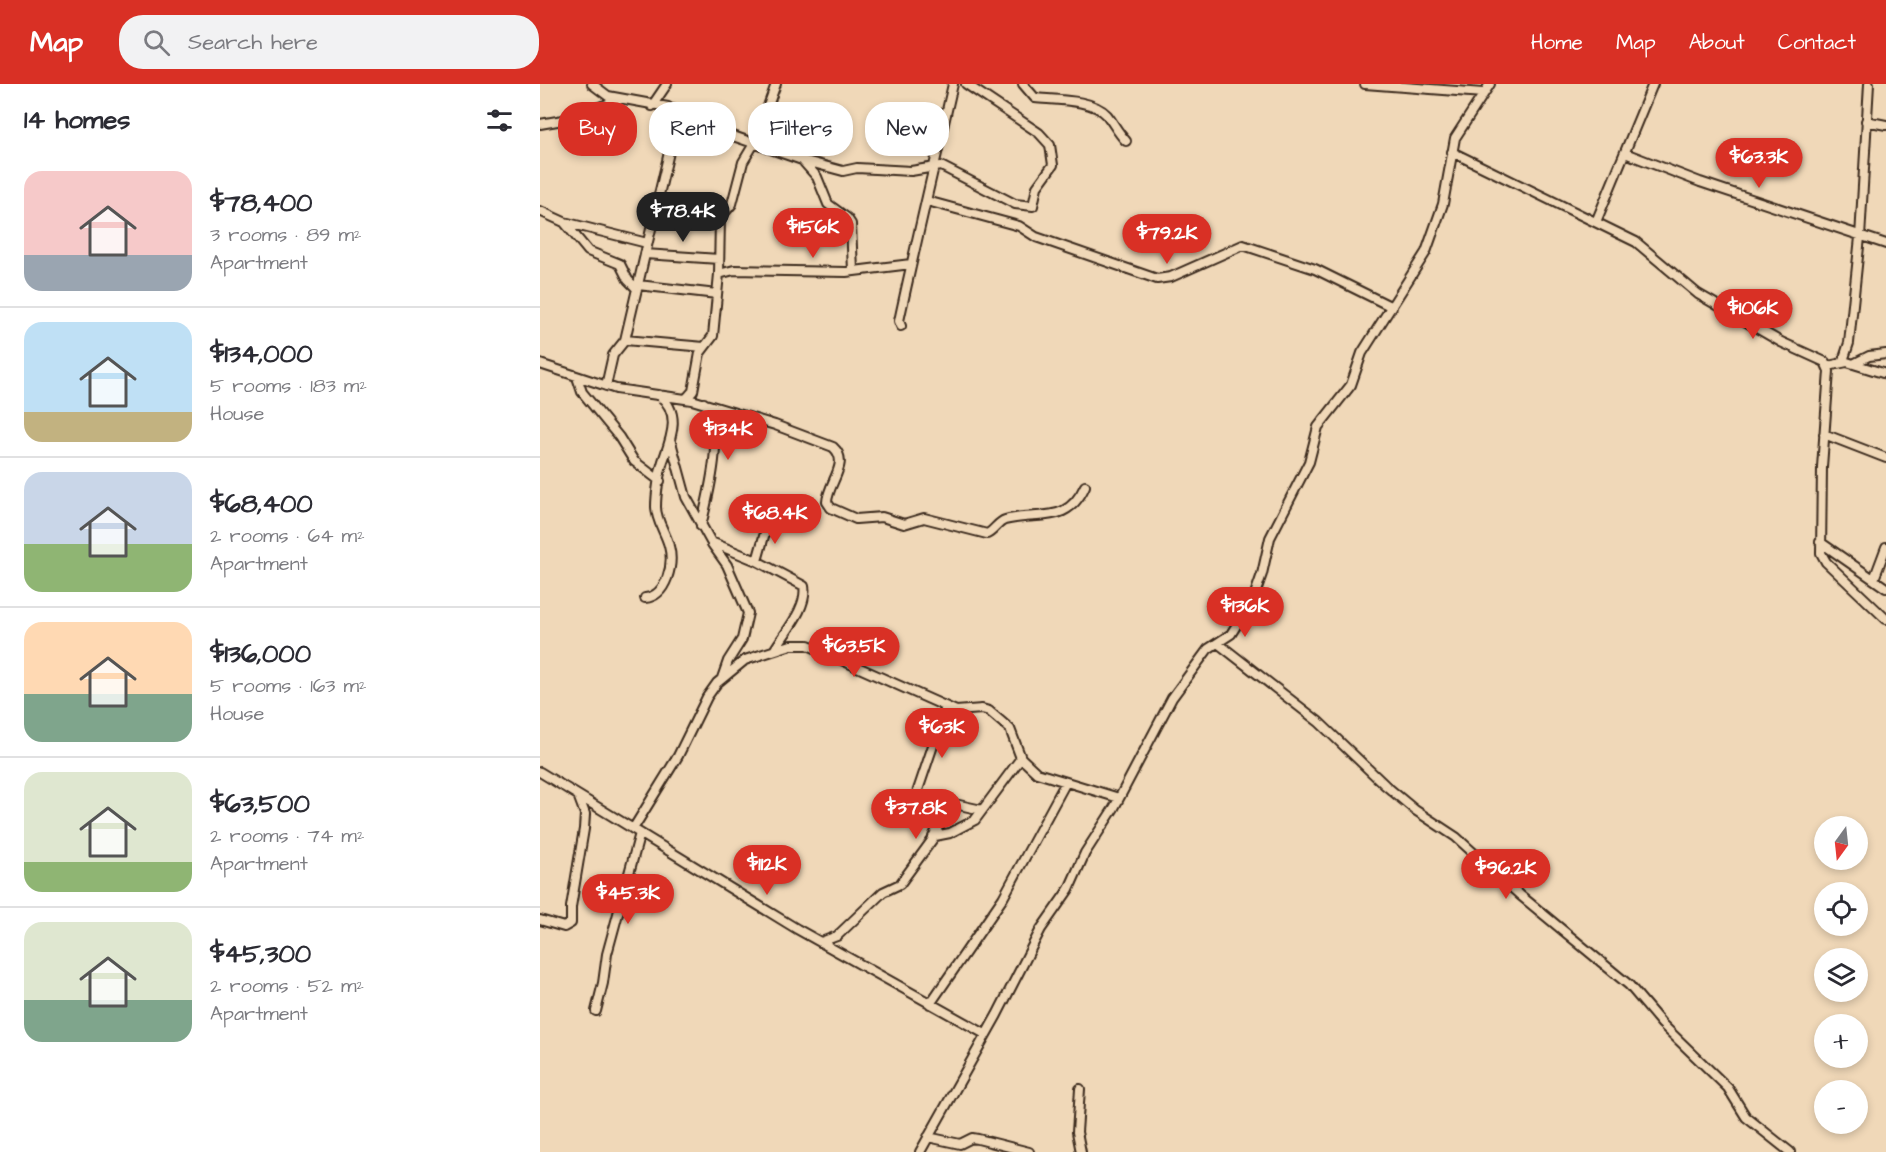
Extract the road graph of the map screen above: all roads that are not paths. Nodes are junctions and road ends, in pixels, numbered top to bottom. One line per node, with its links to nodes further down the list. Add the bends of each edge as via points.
1 (592, 84): 14 (street, via 608,96)
2 (667, 84): 15 (street)
3 (776, 84): 16 (street)
4 (953, 84): 28 (street)
5 (966, 84): 28 (street, via 1039,133 1050,145 1053,165 1040,181 1030,207 1015,204 948,168)
6 (1023, 84): 21 (street, via 1035,98 1097,108)
7 (1365, 84): 12 (street)
8 (1466, 84): 12 (street)
9 (1490, 84): 13 (street)
10 (1653, 84): 23 (street)
11 (1869, 84): 18 (street)
12 (1473, 92): 13 (street)
13 (1482, 93): 22 (street, via 1459,129)
14 (620, 99): 17 (street); 19 (street, via 563,120)
15 (655, 102)
16 (769, 102)
17 (649, 105)
18 (1866, 121): 20 (street); 33 (street)
19 (540, 124)
20 (1886, 125)
21 (1126, 141)
22 (1452, 152): 32 (street); 43 (street, via 1437,226 1426,252)
23 (1625, 153): 32 (street); 33 (street)
24 (748, 154): 37 (street, via 732,204 720,218)
25 (668, 156): 34 (street)
26 (792, 156): 27 (street)
27 (802, 160): 28 (street, via 843,171 911,171); 39 (street, via 818,177 828,204 850,224)
28 (934, 165): 29 (street)
29 (927, 201): 38 (street); 43 (street, via 1019,226 1036,237 1157,279 1171,277 1243,245 1314,270)
30 (540, 211): 31 (street)
31 (564, 222): 34 (street); 41 (street, via 588,251 620,264 628,280)
32 (1596, 222): 51 (street, via 1636,242 1698,294 1781,342 1819,357)
33 (1860, 237): 35 (street); 48 (street, via 1849,343)
34 (647, 243): 36 (street)
35 (1886, 244)
36 (645, 254): 37 (street); 41 (street)
37 (719, 259): 40 (street)
38 (911, 264): 39 (street); 44 (street)
39 (853, 271): 40 (street, via 734,270)
40 (719, 274): 42 (street)
41 (638, 287): 42 (street); 45 (street)
42 (717, 294): 46 (street, via 714,336)
43 (1392, 307): 73 (street, via 1362,353 1351,385 1318,427 1309,462 1270,538 1258,587 1238,626)
44 (901, 326)
45 (625, 340): 46 (street); 54 (street, via 613,355)
46 (704, 347): 56 (street, via 697,362 693,391)
47 (1886, 354): 49 (street)
48 (1843, 361): 49 (street); 51 (street)
49 (1855, 363): 52 (street)
50 (540, 364): 53 (street)
51 (1828, 366): 58 (street)
52 (1886, 374)
53 (577, 377): 54 (street); 61 (street, via 582,392 634,461)
54 (606, 386): 55 (street)
55 (658, 395): 56 (street); 59 (street, via 672,412)
56 (686, 399): 57 (street)
57 (704, 403): 62 (street, via 833,447 841,460 827,502 831,508 856,519 882,517 904,524 930,518 987,534 1005,520 1070,508); 64 (street, via 711,413 716,455)
58 (1824, 434): 60 (street); 66 (street)
59 (671, 442): 61 (street); 64 (street, via 686,496)
60 (1886, 458)
61 (660, 481): 71 (street, via 656,508 670,546 670,564 662,589)
62 (1085, 486)
63 (768, 522): 68 (street)
64 (701, 526): 65 (street)
65 (711, 542): 68 (street); 75 (street, via 727,565 748,613 742,639)
66 (1820, 542): 69 (street); 72 (street, via 1822,558)
67 (1886, 547): 69 (street)
68 (758, 561): 74 (street, via 804,586 797,615)
69 (1874, 579): 70 (street)
70 (1886, 588)
71 (645, 598)
72 (1886, 619)
73 (1220, 644): 82 (street, via 1208,649 1172,698); 97 (street, via 1319,722 1385,785 1456,837 1629,985 1728,1089 1746,1117)
74 (775, 649): 75 (street, via 745,660); 76 (street, via 808,645)
75 (721, 679): 85 (street, via 656,788)
76 (946, 707): 77 (street, via 960,712 982,709 998,716 1010,729); 83 (street, via 917,793 922,798)
77 (1021, 758): 79 (street, via 1037,773); 84 (street)
78 (541, 773): 80 (street); 81 (street)
79 (1066, 782): 82 (street); 89 (street, via 1003,898)
80 (540, 783)
81 (579, 797): 85 (street); 87 (street, via 585,814 571,923 564,927)
82 (1119, 798): 91 (street, via 1085,853 1069,889 1041,929)
83 (950, 803): 84 (street); 86 (street)
84 (982, 810): 86 (street, via 975,820)
85 (637, 831): 88 (street); 90 (street)
86 (933, 837): 88 (street, via 900,884 883,892 837,936)
87 (540, 920)
88 (821, 942): 89 (street)
89 (930, 1004): 91 (street)
90 (596, 1011)
91 (985, 1034): 93 (street)
92 (1080, 1089): 96 (street, via 1077,1132)
93 (928, 1137): 94 (street); 95 (street, via 960,1144 972,1138)
94 (920, 1152)
95 (1029, 1152)
96 (1081, 1152)
97 (1790, 1152)

